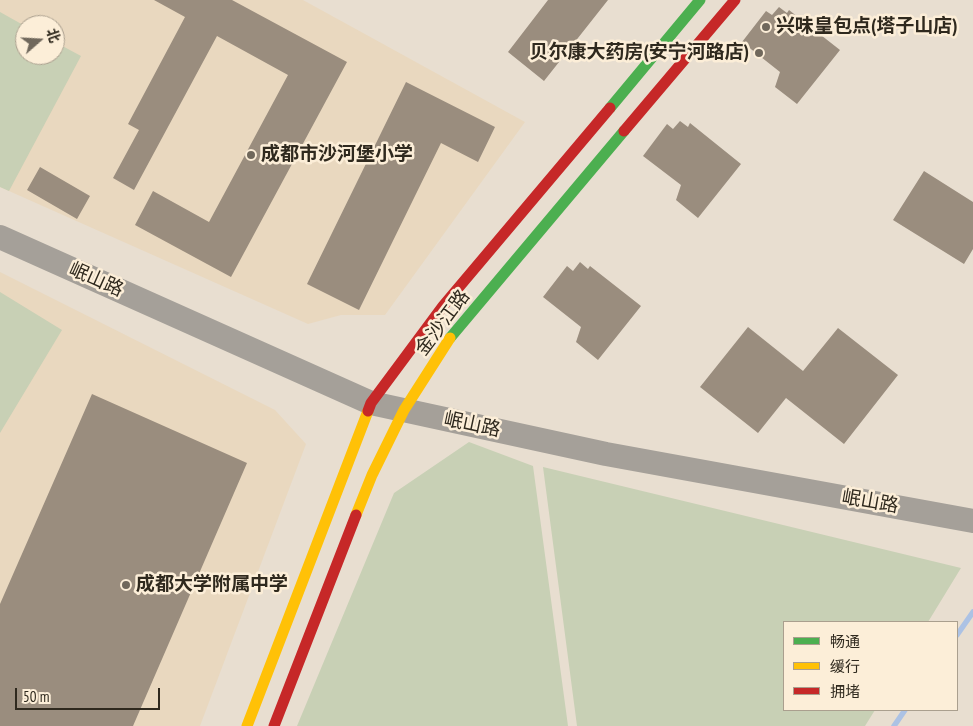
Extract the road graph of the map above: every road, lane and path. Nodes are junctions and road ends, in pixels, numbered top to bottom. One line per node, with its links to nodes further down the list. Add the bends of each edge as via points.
1 (700, 0): 4 (street, via 443,306)
2 (736, 0): 5 (street, 金沙江路, via 451,336)
3 (0, 237): 4 (street, 岷山路)
4 (371, 403): 5 (street, 岷山路); 7 (street)
5 (404, 410): 6 (street, 岷山路, via 606,454); 8 (street, 金沙江路, via 372,474)
6 (973, 521)
7 (247, 726)
8 (274, 726)

